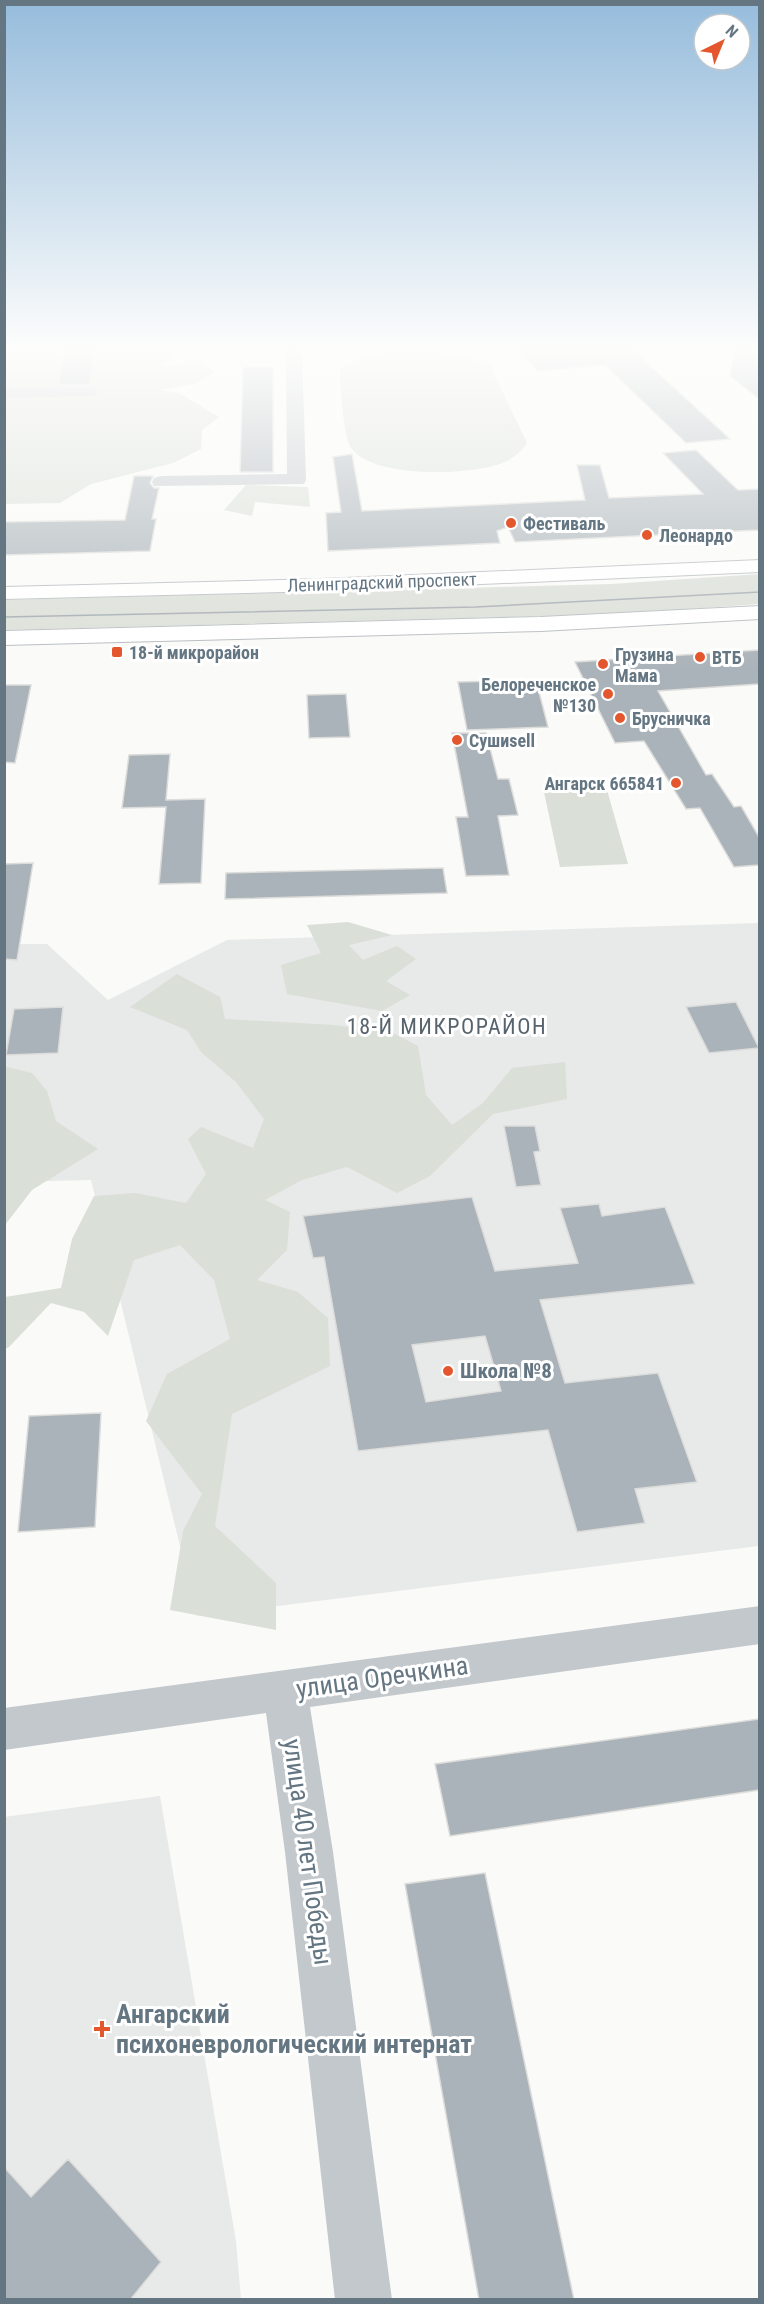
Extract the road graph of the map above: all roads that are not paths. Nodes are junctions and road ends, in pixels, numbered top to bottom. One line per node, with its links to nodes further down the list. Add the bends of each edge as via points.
1 (296, 456): 2 (street, via 297,480)
2 (161, 482)
3 (759, 566): 4 (main road, Ленинградский проспект, via 321,585)
4 (4, 593)
5 (759, 612): 6 (main road, via 541,624)
6 (4, 638)
7 (759, 1625): 8 (street, улица Оречкина)
8 (285, 1691): 9 (street, улица Оречкина); 10 (street, улица 40 лет Победы)
9 (4, 1729)
10 (364, 2300)

